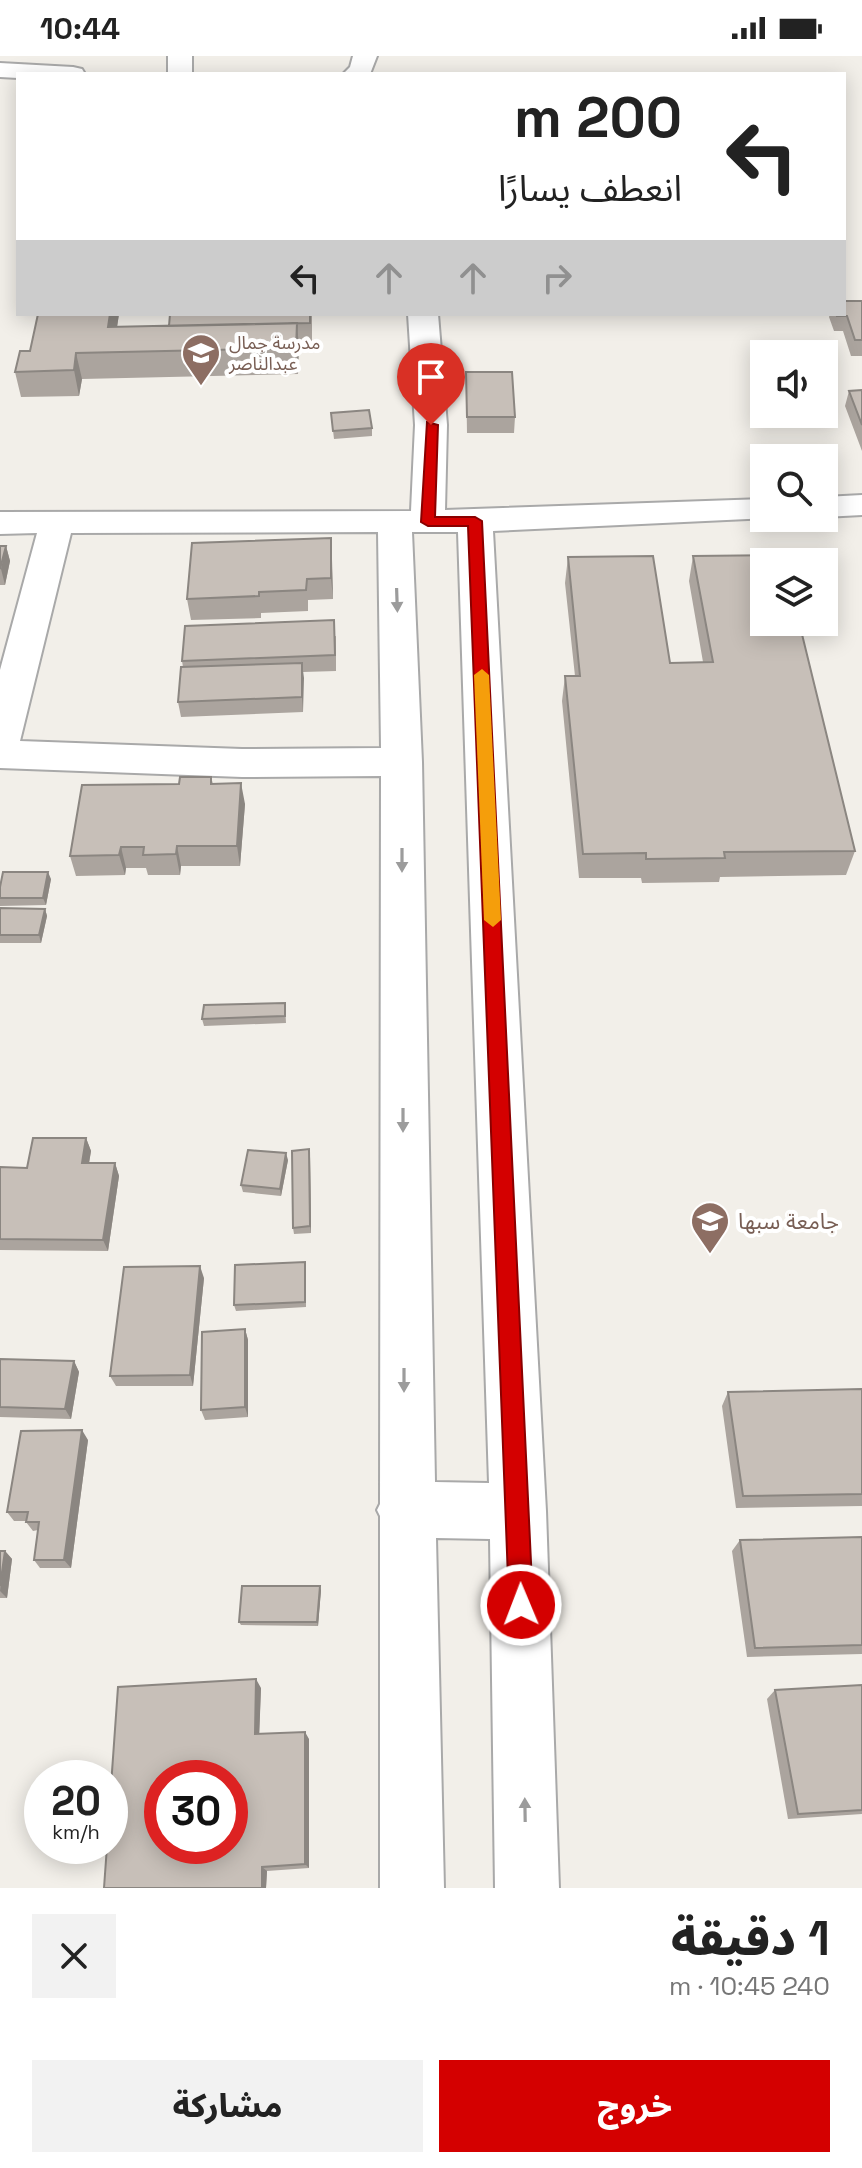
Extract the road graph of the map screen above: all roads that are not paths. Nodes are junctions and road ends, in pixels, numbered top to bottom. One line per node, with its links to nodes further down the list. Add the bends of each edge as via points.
1 (0, 70): 2 (street)
2 (36, 72)
3 (423, 316): 8 (street, via 431,425)
4 (862, 505): 5 (street)
5 (838, 506)
6 (750, 510): 7 (street)
7 (475, 521): 8 (street); 14 (street)
8 (411, 522): 10 (street); 12 (street, one-way to 12)
9 (0, 523): 10 (street)
10 (57, 523): 11 (street)
11 (1, 737): 12 (street, via 242,763)
12 (402, 762): 13 (street, one-way to 13)
13 (405, 1510): 14 (street); 15 (street)
14 (518, 1511): 16 (street, one-way to 14)
15 (412, 1888)
16 (527, 1888)

